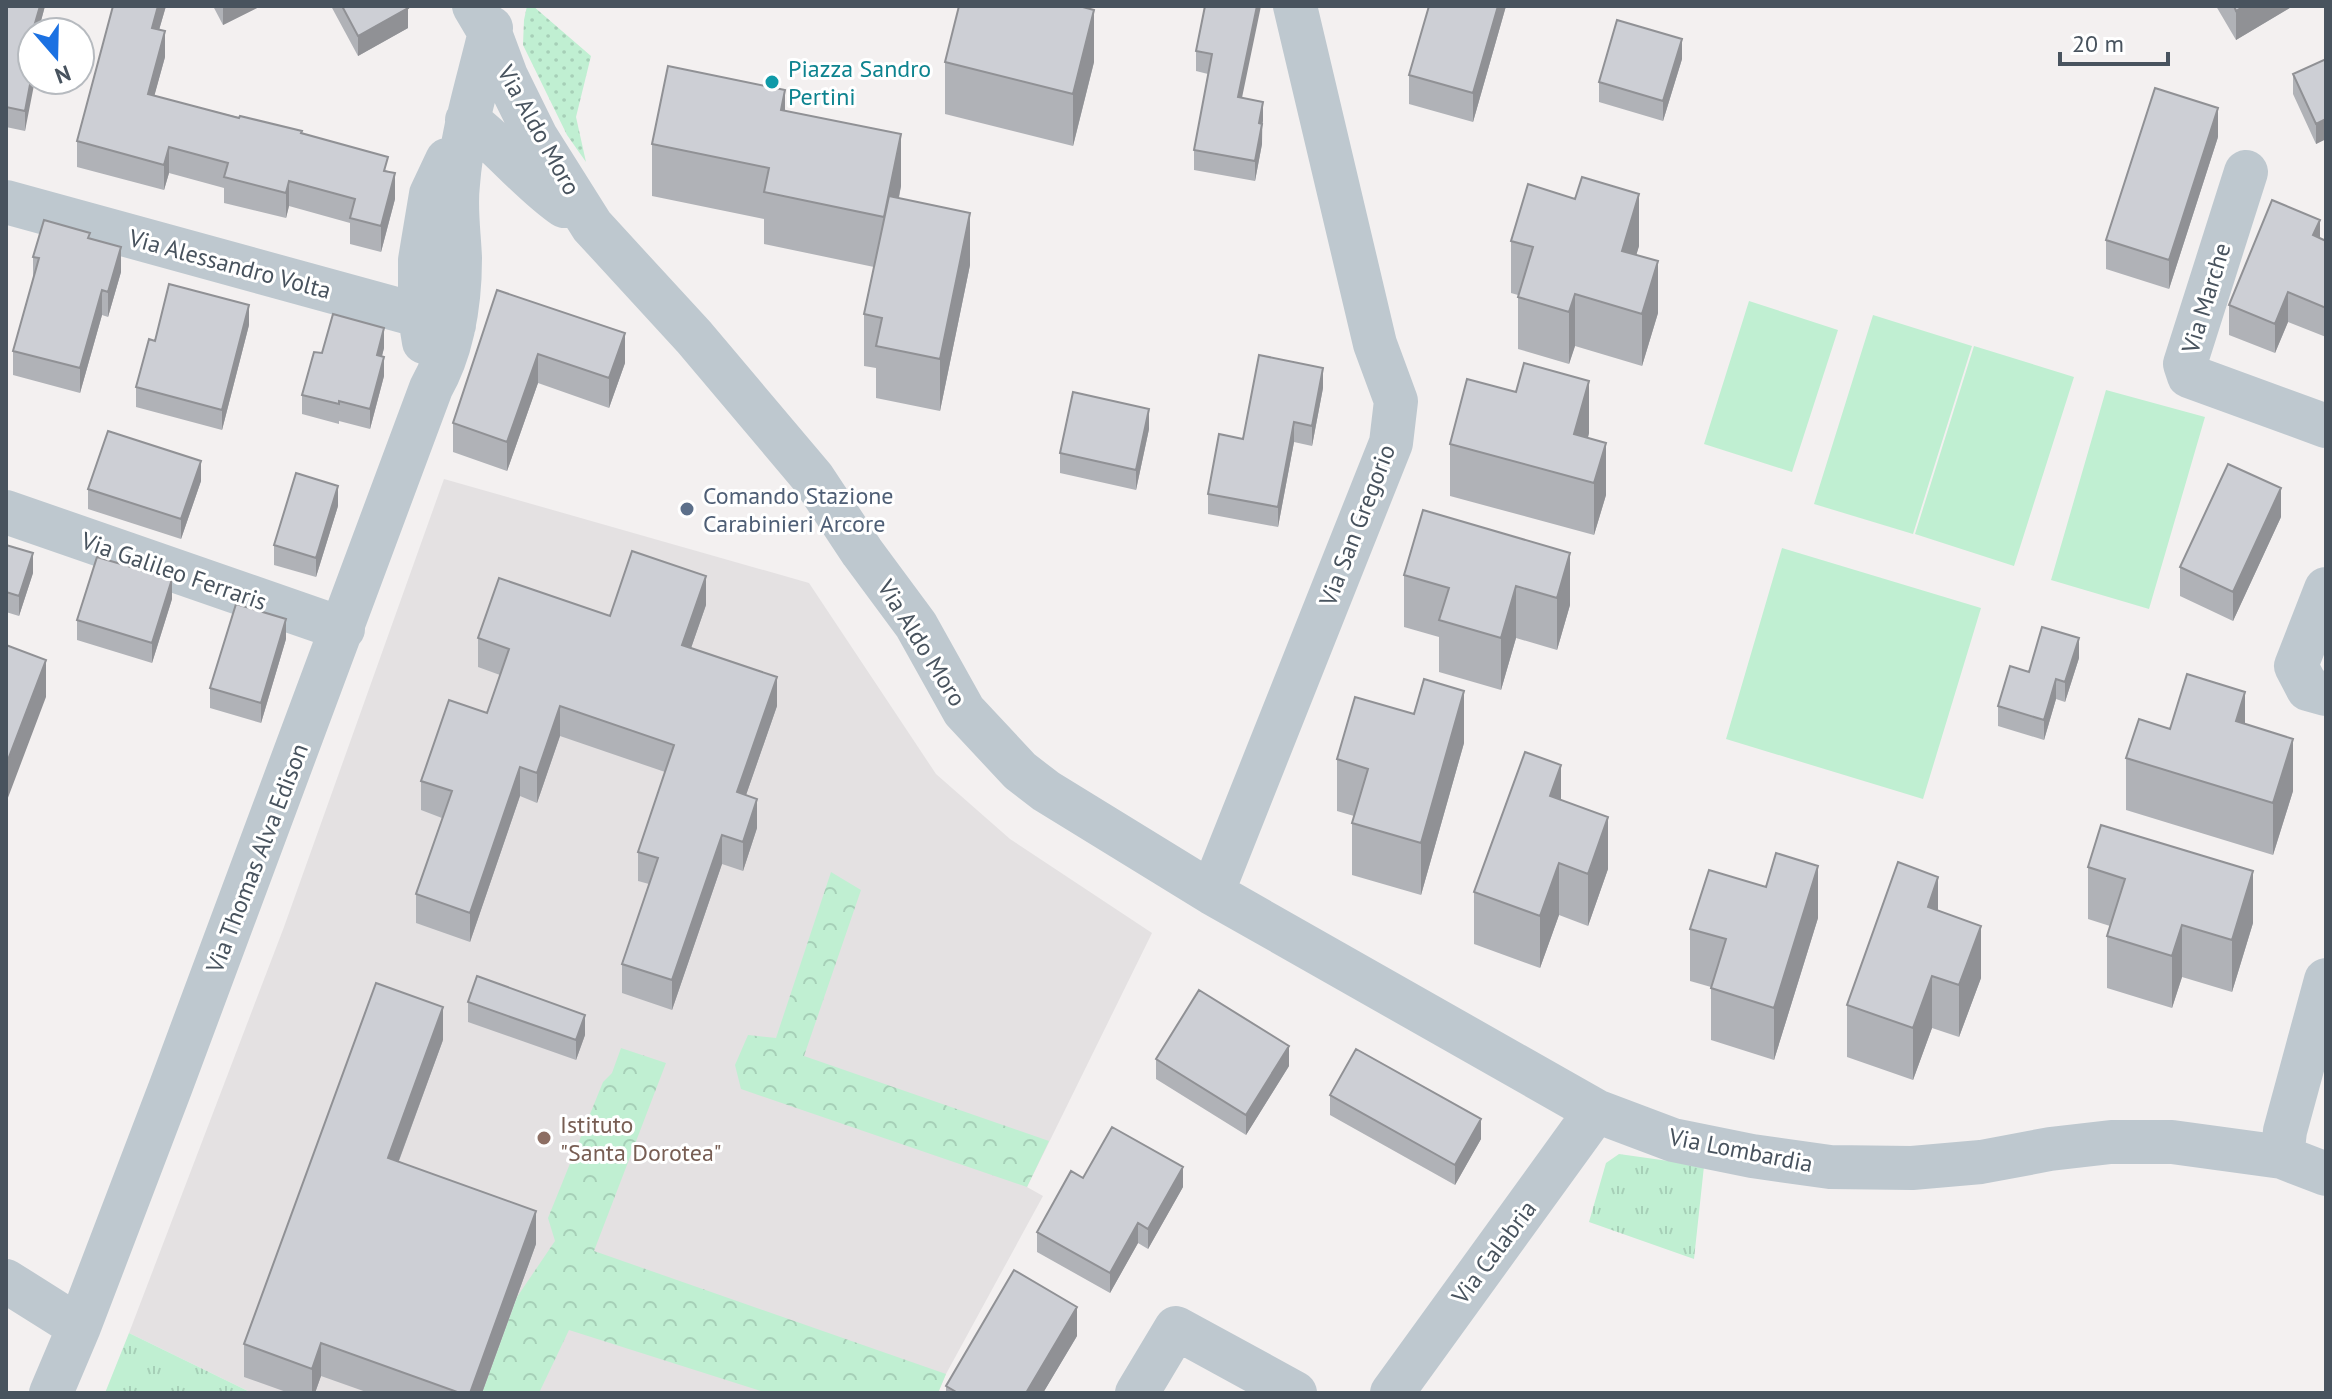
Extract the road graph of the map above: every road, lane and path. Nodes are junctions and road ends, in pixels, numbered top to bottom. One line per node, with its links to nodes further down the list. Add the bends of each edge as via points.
1 (1295, 6): 15 (street, Via San Gregorio, via 1375,344 1396,401 1391,443)
2 (486, 15): 3 (street, Via Thomas Alva Edison); 7 (street, Via Aldo Moro, via 506,76 536,137)
3 (467, 120): 5 (street, Via Aldo Moro); 8 (street, Via Thomas Alva Edison, via 457,186); 9 (street, Via Thomas Alva Edison, via 431,194 420,260)
4 (2246, 172): 10 (street, Via Marche, via 2185,364 2189,376)
5 (528, 176): 7 (street, Via Aldo Moro); 8 (street, via 497,181 475,200)
6 (6, 202): 9 (street, Via Alessandro Volta)
7 (592, 226): 15 (street, Via Aldo Moro, via 813,478 916,625 964,711 988,738 1046,791)
8 (459, 230): 9 (street, Via Thomas Alva Edison, via 460,262)
9 (437, 321): 13 (street, Via Thomas Alva Edison, via 443,367)
10 (2326, 426)
11 (6, 512): 13 (street, Via Galileo Ferraris)
12 (2326, 589): 14 (street, via 2296,666 2308,689)
13 (343, 629): 21 (street, Via Thomas Alva Edison)
14 (2326, 694)
15 (1212, 893): 17 (street, Via Lombardia)
16 (2326, 980): 18 (street)
17 (1596, 1111): 18 (street, Via Lombardia, via 1673,1140 1830,1167 1981,1162 2111,1142 2172,1142); 22 (street, Via Calabria)
18 (2282, 1157): 19 (street, Via Lombardia)
19 (2326, 1174)
20 (6, 1281): 21 (street)
21 (79, 1327): 23 (street, Via Thomas Alva Edison)
22 (1396, 1392)
23 (51, 1393)
24 (1137, 1393): 25 (street, via 1176,1328)
25 (1295, 1393)

